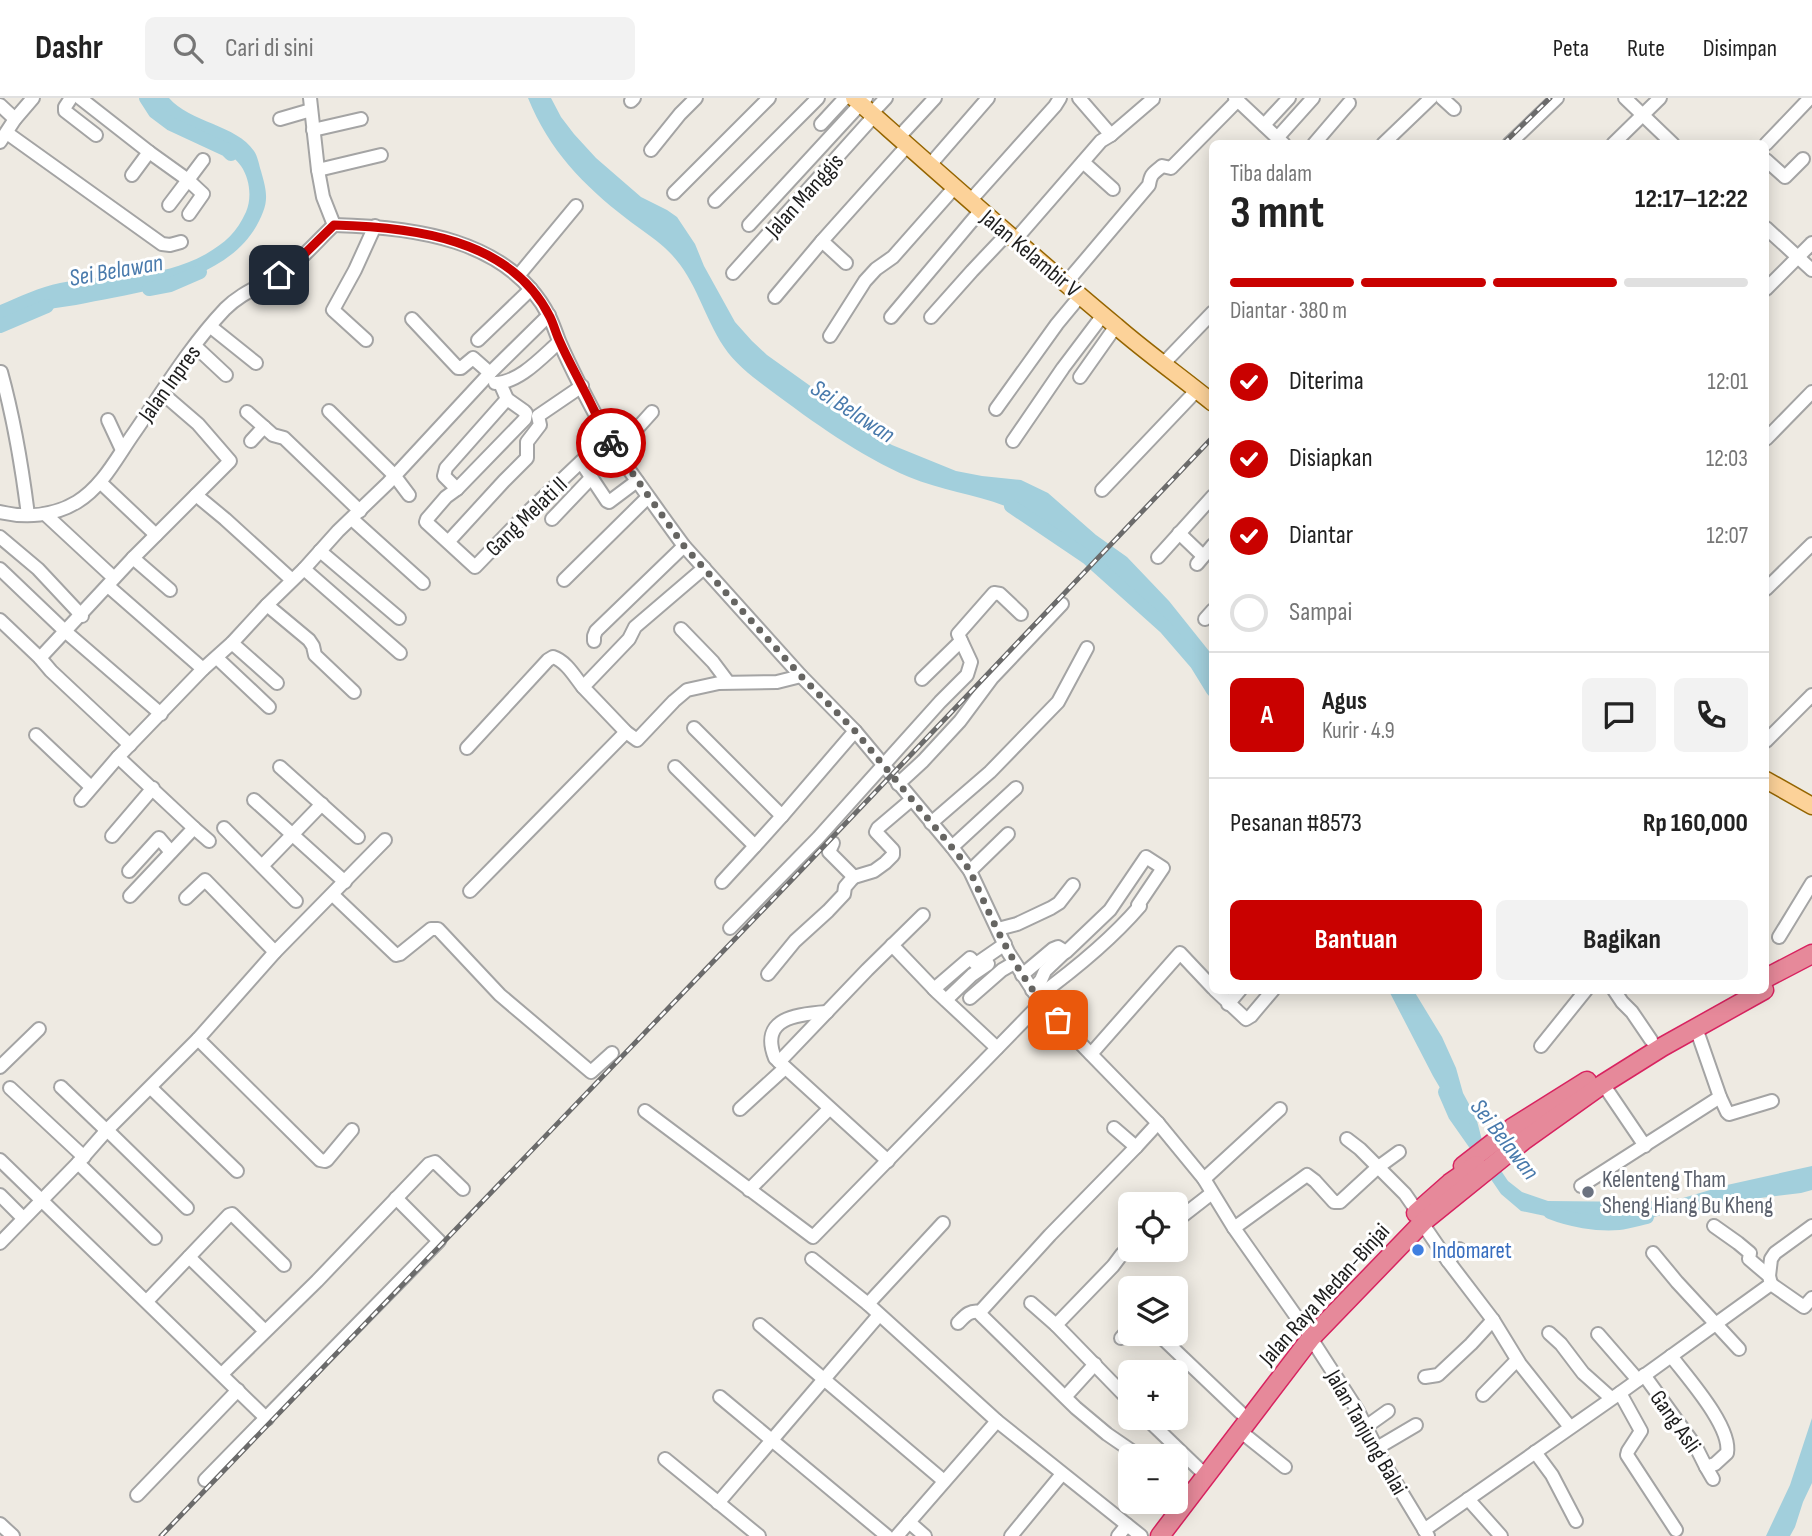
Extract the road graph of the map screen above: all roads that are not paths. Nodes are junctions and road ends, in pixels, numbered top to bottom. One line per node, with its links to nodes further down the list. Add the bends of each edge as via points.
1 (33, 98): 29 (street)
2 (71, 98): 31 (street, via 65,111 94,139)
3 (80, 98): 31 (street)
4 (696, 98): 45 (street)
5 (769, 98): 58 (street)
6 (818, 98): 59 (street)
7 (886, 98): 25 (street)
8 (935, 98): 44 (street)
9 (988, 98): 52 (street)
10 (1060, 98): 61 (street)
11 (1079, 98): 35 (street)
12 (1289, 98): 33 (street)
13 (1313, 98): 37 (street)
14 (1431, 98): 39 (street)
15 (1442, 98): 26 (street)
16 (1557, 98): 40 (street)
17 (1625, 98): 27 (street)
18 (1660, 98): 27 (street)
19 (1810, 98): 43 (street)
20 (1153, 99): 35 (street)
21 (1237, 99): 33 (street); 77 (street, via 1171,168 1162,166 1152,176)
22 (1349, 103): 38 (street)
23 (310, 104): 30 (street); 34 (street)
24 (0, 105): 29 (street)
25 (862, 105): 32 (street); 44 (main road, Jalan Kelambir V); 65 (street); 75 (street, Jalan Manggis)
26 (1454, 109)
27 (1643, 116): 41 (street); 42 (street)
28 (361, 118): 34 (street)
29 (15, 119): 36 (street)
30 (280, 119)
31 (109, 120): 46 (street)
32 (821, 124)
33 (1264, 125): 37 (street)
34 (313, 130): 53 (street)
35 (1111, 135): 50 (street)
36 (3, 137): 70 (street, via 162,244)
37 (1281, 140)
38 (1317, 140)
39 (1387, 140)
40 (1513, 140)
41 (1617, 140)
42 (1669, 140)
43 (1769, 141)
44 (903, 142): 52 (main road, Jalan Kelambir V); 69 (street)
45 (651, 150)
46 (149, 152): 54 (street); 55 (street)
47 (381, 155): 53 (street)
48 (1802, 159): 51 (street, via 1785,177)
49 (203, 160): 55 (street)
50 (1083, 162): 57 (street); 68 (street)
51 (1769, 163)
52 (929, 166): 56 (main road, Jalan Kelambir V)
53 (317, 170): 64 (street)
54 (132, 175)
55 (188, 180): 60 (street); 63 (street, via 203,194)
56 (954, 188): 61 (main road, Jalan Kelambir V); 90 (street, via 893,257 865,281)
57 (1113, 189)
58 (674, 193)
59 (715, 201)
60 (169, 205)
61 (975, 205): 68 (main road, Jalan Kelambir V); 85 (street)
62 (576, 206): 76 (street)
63 (189, 215)
64 (334, 225): 66 (street, Jalan Tanjung Balai); 89 (street, Jalan Inpres, via 291,267 234,301)
65 (749, 225)
66 (375, 226): 76 (street, Jalan Tanjung Balai, via 459,242); 91 (street, via 333,310)
67 (1769, 231): 72 (street)
68 (1011, 237): 77 (main road, Jalan Kelambir V); 86 (street, via 972,271)
69 (822, 241): 73 (street); 81 (street)
70 (181, 242)
71 (1812, 243): 72 (street)
72 (1798, 256): 74 (street); 78 (street)
73 (846, 263)
74 (1812, 270)
75 (733, 273)
76 (518, 276): 79 (street, Jalan Tanjung Balai)
77 (1066, 283): 80 (main road, Jalan Kelambir V)
78 (1769, 286)
79 (531, 289): 82 (street, Jalan Tanjung Balai); 92 (street)
80 (1081, 295): 83 (main road, Jalan Kelambir V); 108 (street)
81 (775, 297)
82 (549, 315): 93 (street, Jalan Tanjung Balai); 99 (street)
83 (1103, 315): 88 (main road, Jalan Kelambir V); 117 (street)
84 (1209, 316): 96 (street)
85 (891, 317)
86 (931, 317)
87 (412, 319): 99 (street, via 458,368 473,358)
88 (1116, 326): 96 (main road, Jalan Kelambir V); 100 (street)
89 (211, 327): 94 (street, Jalan Inpres); 95 (street)
90 (830, 336)
91 (366, 340)
92 (478, 340)
93 (559, 342): 101 (street, via 527,370); 102 (street, Jalan Tanjung Balai)
94 (195, 346): 98 (street); 104 (street, Jalan Inpres)
95 (256, 363)
96 (1163, 364): 103 (main road, Jalan Kelambir V)
97 (1, 372): 133 (street)
98 (226, 375)
99 (487, 377): 101 (street); 121 (street)
100 (1080, 377)
101 (500, 383): 106 (street)
102 (582, 386): 115 (street, Jalan Tanjung Balai); 139 (street, via 538,416 541,424 527,442 527,458)
103 (1197, 390): 107 (main road, Jalan Kelambir V); 126 (street)
104 (162, 393): 118 (street, Jalan Inpres); 127 (street, via 198,424 230,461)
105 (1812, 393): 114 (street)
106 (508, 399): 125 (street, via 444,470 443,476); 125 (street, via 526,413 525,419)
107 (1209, 400)
108 (996, 409)
109 (329, 411): 121 (street)
110 (247, 412): 113 (street)
111 (652, 412): 119 (street)
112 (108, 420): 118 (street)
113 (264, 427): 116 (street); 132 (street, via 288,441)
114 (1769, 436)
115 (607, 437): 119 (street, Jalan Tanjung Balai); 120 (street, Gang Melati II)
116 (251, 441)
117 (1013, 441)
118 (122, 450): 124 (street, Jalan Inpres)
119 (616, 452): 123 (street, Jalan Tanjung Balai)
120 (581, 462): 122 (street); 139 (street, Gang Melati II, via 475,567)
121 (394, 475): 128 (street); 132 (street)
122 (591, 478): 123 (street, via 609,502); 135 (street)
123 (637, 481): 129 (street, Jalan Tanjung Balai)
124 (100, 482): 131 (street, Jalan Inpres, via 78,502); 137 (street)
125 (457, 489): 139 (street, via 427,519)
126 (1102, 490)
127 (196, 495): 137 (street); 150 (street)
128 (409, 495)
129 (649, 497): 141 (street, Jalan Tanjung Balai); 151 (street)
130 (1209, 500): 136 (street)
131 (45, 514): 133 (street, Jalan Inpres); 152 (street)
132 (356, 515): 143 (street); 153 (street)
133 (28, 516): 134 (street, Jalan Inpres)
134 (3, 517)
135 (552, 519)
136 (1180, 533): 142 (street, via 1200,560); 144 (street)
137 (156, 535): 145 (street)
138 (0, 537): 148 (street)
139 (449, 541)
140 (1812, 544): 154 (street)
141 (684, 546): 146 (street, Jalan Tanjung Balai); 165 (street, via 596,631)
142 (1209, 550)
143 (320, 551): 149 (street); 161 (street)
144 (1158, 557)
145 (133, 558): 152 (street); 156 (street)
146 (704, 568): 173 (street, Jalan Tanjung Balai); 177 (street, via 635,627)
147 (0, 569): 155 (street)
148 (38, 569): 155 (street); 160 (street)
149 (304, 569): 150 (street); 169 (street)
150 (292, 580): 158 (street)
151 (564, 580)
152 (111, 582): 160 (street); 172 (street)
153 (423, 583)
154 (1769, 586)
155 (21, 587): 164 (street)
156 (170, 590)
157 (1062, 604): 193 (street, via 992,678 952,730)
158 (267, 605): 167 (street); 178 (street, via 309,640 315,655)
159 (1021, 614): 166 (street, via 994,593 958,634)
160 (82, 616): 164 (street)
161 (399, 618)
162 (0, 620): 170 (street)
163 (681, 629): 175 (street)
164 (66, 632): 170 (street); 181 (street)
165 (594, 640)
166 (961, 641): 174 (street); 190 (street, via 971,662 967,675)
167 (232, 643): 171 (street); 176 (street)
168 (1087, 648): 204 (street, via 1058,702 990,772)
169 (400, 653)
170 (40, 658): 187 (street)
171 (217, 658): 172 (street); 180 (street)
172 (203, 669): 181 (street)
173 (801, 676): 175 (street, via 777,682); 183 (street, Jalan Tanjung Balai)
174 (922, 679)
175 (728, 682): 184 (street, via 681,694 637,740)
176 (277, 683)
177 (583, 687): 184 (street); 188 (street, via 558,657 553,657)
178 (354, 692)
179 (1812, 695): 186 (street)
180 (269, 707)
181 (161, 714): 187 (street)
182 (694, 728): 203 (street)
183 (855, 731): 190 (street, Jalan Tanjung Balai); 203 (street)
184 (626, 732): 225 (street)
185 (36, 735): 195 (street)
186 (1769, 738)
187 (130, 745): 189 (street)
188 (467, 748)
189 (118, 757): 195 (street); 196 (street)
190 (883, 765): 193 (street, Jalan Tanjung Balai); 233 (street)
191 (280, 767): 201 (street)
192 (675, 767): 214 (street)
193 (898, 784): 200 (street, Jalan Tanjung Balai)
194 (1769, 785): 202 (main road)
195 (90, 787): 198 (street)
196 (153, 788): 205 (street); 209 (street)
197 (1016, 788): 215 (street)
198 (81, 800)
199 (254, 800): 208 (street)
200 (911, 800): 204 (street, Jalan Tanjung Balai); 220 (street, via 876,832 893,855 874,870)
201 (322, 804): 208 (street); 210 (street)
202 (1812, 806)
203 (782, 816): 214 (street)
204 (931, 823): 215 (street, Jalan Tanjung Balai)
205 (194, 828): 212 (street); 216 (street)
206 (224, 828): 217 (street)
207 (1008, 834): 219 (street)
208 (293, 835): 217 (street); 221 (street)
209 (112, 836)
210 (358, 837)
211 (385, 840): 221 (street)
212 (209, 841)
213 (833, 843): 220 (street, via 829,852)
214 (755, 846): 222 (street)
215 (952, 847): 219 (street, Jalan Tanjung Balai)
216 (172, 852): 218 (street, via 158,839); 228 (street)
217 (262, 866): 230 (street)
218 (129, 871)
219 (970, 871): 234 (street, Jalan Tanjung Balai)
220 (854, 877): 243 (street, via 844,894)
221 (345, 882): 227 (street)
222 (722, 882)
223 (1812, 883): 235 (street)
224 (1073, 884): 234 (street, via 1051,908)
225 (470, 891)
226 (1122, 892): 231 (street); 231 (street, via 1146,857 1163,868); 238 (street, via 1110,910)
227 (333, 895): 237 (street); 267 (street, via 396,955 431,929 438,929 500,995 591,1073)
228 (130, 896)
229 (186, 898): 237 (street, via 205,880)
230 (296, 901)
231 (1138, 905): 256 (street, via 1113,935)
232 (923, 915): 236 (street)
233 (730, 928)
234 (998, 929): 239 (street, Jalan Tanjung Balai)
235 (1779, 937)
236 (892, 944): 248 (street); 260 (street)
237 (275, 952): 263 (street)
238 (1065, 952): 244 (street, via 1055,948); 256 (street, via 1045,971)
239 (1009, 953): 242 (street); 244 (street, Jalan Tanjung Balai); 257 (street, via 1002,970)
240 (1812, 954): 245 (highway)
241 (1812, 966): 247 (highway)
242 (978, 967): 248 (street, via 971,958); 258 (street)
243 (768, 974)
244 (1022, 975): 256 (street, Jalan Tanjung Balai)
245 (1769, 976)
246 (1209, 984): 268 (street, via 1180,953)
247 (1769, 988)
248 (934, 989): 258 (street)
249 (1219, 994): 259 (street)
250 (1237, 994): 259 (street)
251 (1269, 994): 259 (street, via 1246,1019)
252 (1583, 994): 265 (street)
253 (1617, 994): 264 (street)
254 (1736, 994): 264 (highway)
255 (1758, 994): 261 (highway)
256 (1037, 997): 266 (street); 268 (street, Jalan Tanjung Balai)
257 (970, 998)
258 (946, 1000): 266 (street)
259 (1228, 1004)
260 (827, 1012): 269 (street); 269 (street, via 806,1014 775,1027 771,1047)
261 (1696, 1028): 271 (highway); 275 (street)
262 (39, 1029): 270 (street)
263 (198, 1039): 274 (street); 283 (street, via 320,1160 327,1160)
264 (1651, 1040): 285 (highway, via 1535,1115)
265 (1541, 1046)
266 (997, 1048): 292 (street)
267 (612, 1053)
268 (1091, 1054): 281 (street, Jalan Tanjung Balai)
269 (782, 1065): 277 (street); 278 (street)
270 (0, 1067)
271 (1603, 1084): 285 (highway); 287 (street)
272 (61, 1087): 284 (street)
273 (10, 1088): 291 (street)
274 (151, 1088): 284 (street); 294 (street)
275 (1720, 1097): 276 (street, via 1729,1114); 287 (street)
276 (1772, 1101)
277 (740, 1109)
278 (829, 1109): 292 (street); 299 (street)
279 (1280, 1110): 296 (street)
280 (645, 1111): 299 (street)
281 (1158, 1123): 288 (street); 296 (street, Jalan Tanjung Balai)
282 (1114, 1128): 288 (street)
283 (352, 1130)
284 (107, 1131): 291 (street); 304 (street)
285 (1517, 1134): 295 (highway, Jalan Raya Medan-Binjai)
286 (1347, 1139): 293 (street)
287 (1645, 1146): 297 (street)
288 (1136, 1147): 326 (street)
289 (1399, 1152): 293 (street)
290 (0, 1160): 303 (street)
291 (81, 1160): 303 (street); 312 (street)
292 (888, 1161): 299 (street, via 813,1237)
293 (1377, 1168): 307 (street, via 1405,1195); 311 (street, via 1339,1202 1307,1175)
294 (237, 1171)
295 (1468, 1173): 307 (highway, Jalan Raya Medan-Binjai); 307 (highway, Jalan Raya Medan-Binjai, via 1450,1183)
296 (1204, 1180): 300 (street, Jalan Tanjung Balai)
297 (1581, 1186)
298 (463, 1189): 302 (street, via 432,1162)
299 (750, 1190)
300 (1212, 1192): 305 (street); 311 (street, Jalan Tanjung Balai)
301 (0, 1195): 306 (street)
302 (396, 1198): 333 (street); 353 (street, via 439,1241)
303 (41, 1200): 306 (street); 323 (street)
304 (187, 1208)
305 (1188, 1211)
306 (23, 1218): 313 (street)
307 (1421, 1219): 319 (street); 334 (highway, Jalan Raya Medan-Binjai)
308 (943, 1223): 325 (street)
309 (1714, 1226): 321 (street, via 1744,1248)
310 (1812, 1226): 321 (street, via 1775,1252)
311 (1234, 1228): 334 (street, Jalan Tanjung Balai)
312 (155, 1238)
313 (0, 1243)
314 (1460, 1249): 319 (street)
315 (1653, 1253): 332 (street)
316 (188, 1257): 320 (street, via 232,1214); 323 (street); 333 (street)
317 (812, 1259): 325 (street)
318 (1118, 1259): 331 (street)
319 (1448, 1261): 328 (street)
320 (284, 1265)
321 (1770, 1280): 322 (street, via 1804,1307); 332 (street)
322 (1812, 1297)
323 (147, 1301): 342 (street)
324 (1031, 1303): 331 (street)
325 (868, 1304): 327 (street)
326 (980, 1312): 329 (street, via 968,1313); 349 (street)
327 (879, 1315): 344 (street); 354 (street)
328 (1493, 1320): 340 (street); 343 (street, via 1438,1375)
329 (958, 1323)
330 (760, 1325): 344 (street)
331 (1056, 1325): 341 (street)
332 (1716, 1325): 338 (street); 339 (street)
333 (265, 1331): 342 (street)
334 (1308, 1333): 355 (highway, Jalan Raya Medan-Binjai); 357 (street, Jalan Tanjung Balai)
335 (1549, 1333): 350 (street, via 1583,1373)
336 (1598, 1334): 345 (street, Gang Asli)
337 (1169, 1346): 355 (street)
338 (1740, 1349)
339 (1671, 1356): 345 (street); 345 (street, Gang Asli, via 1717,1418 1728,1445 1710,1473 1692,1440)
340 (1517, 1360): 348 (street); 358 (street)
341 (1095, 1364): 346 (street); 349 (street)
342 (222, 1374): 347 (street)
343 (1425, 1377)
344 (824, 1378): 360 (street); 369 (street)
345 (1641, 1378): 350 (street)
346 (1118, 1388)
347 (238, 1390): 353 (street); 371 (street)
348 (1483, 1395)
349 (1066, 1396): 361 (street)
350 (1616, 1396): 358 (street); 379 (street, via 1641,1432 1627,1455)
351 (720, 1397): 360 (street)
352 (1388, 1411): 357 (street)
353 (267, 1419): 368 (street)
354 (997, 1421): 367 (street); 369 (street)
355 (1241, 1422): 365 (street); 366 (highway, Jalan Raya Medan-Binjai); 390 (highway, Jalan Raya Medan-Binjai)
356 (1416, 1425): 362 (street)
357 (1367, 1426): 362 (street, Jalan Tanjung Balai)
358 (1570, 1427): 363 (street)
359 (1158, 1430): 366 (street)
360 (772, 1441): 373 (street); 383 (street)
361 (1122, 1444)
362 (1377, 1448): 380 (street, Jalan Tanjung Balai)
363 (1535, 1452): 372 (street); 375 (street)
364 (665, 1459): 373 (street)
365 (1284, 1467)
366 (1199, 1469): 370 (highway, Jalan Raya Medan-Binjai)
367 (1062, 1474): 378 (street); 386 (street)
368 (205, 1480)
369 (944, 1481): 376 (street)
370 (1188, 1482)
371 (137, 1495)
372 (1468, 1499): 380 (street); 391 (street)
373 (718, 1503): 382 (street)
374 (1164, 1514): 389 (highway, Jalan Raya Medan-Binjai)
375 (1576, 1521)
376 (909, 1522): 384 (street); 385 (street)
377 (0, 1524): 381 (street)
378 (1127, 1525): 387 (street); 388 (street)
379 (1676, 1530)
380 (1426, 1533)
381 (13, 1536)
382 (759, 1536)
383 (887, 1536)
384 (897, 1536)
385 (925, 1536)
386 (1011, 1536)
387 (1118, 1536)
388 (1141, 1536)
389 (1149, 1536)
390 (1160, 1536)
391 (1501, 1536)

